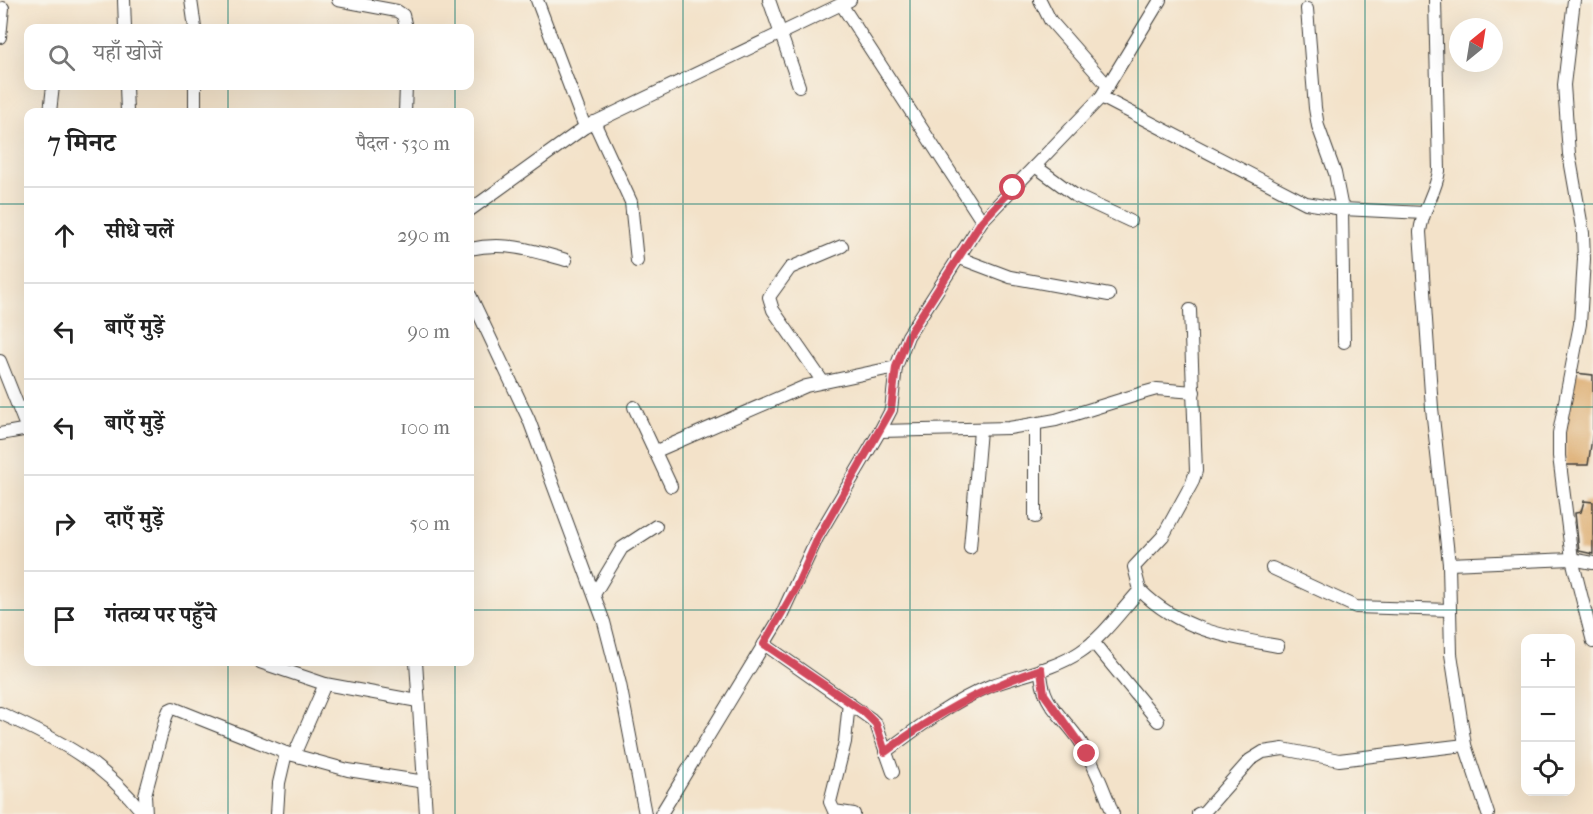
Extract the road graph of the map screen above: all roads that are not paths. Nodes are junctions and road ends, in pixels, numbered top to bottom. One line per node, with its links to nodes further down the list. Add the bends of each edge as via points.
1 (124, 0): 14 (street)
2 (191, 0): 15 (street)
3 (338, 0): 11 (street)
4 (537, 0): 29 (street)
5 (769, 0): 17 (street)
6 (1040, 0): 24 (street, via 1050,20)
7 (1160, 0): 24 (street)
8 (1435, 0): 33 (street, via 1439,171)
9 (1574, 0): 61 (street, via 1564,85 1569,154 1583,233 1583,279 1580,324 1559,433)
10 (846, 2): 17 (street); 34 (street)
11 (385, 4): 16 (street, via 403,15)
12 (3, 8): 18 (street)
13 (1307, 9): 32 (street, via 1314,108)
14 (125, 24)
15 (194, 24)
16 (405, 24)
17 (780, 33): 19 (street); 29 (street)
18 (0, 37)
19 (799, 86)
20 (52, 90): 25 (street)
21 (126, 90): 26 (street)
22 (195, 90): 27 (street)
23 (406, 90): 28 (street)
24 (1104, 91): 30 (street); 32 (street, via 1290,197)
25 (50, 108)
26 (127, 108)
27 (195, 108)
28 (405, 108)
29 (590, 124): 31 (street); 40 (street, via 631,202)
30 (1035, 166): 34 (street); 35 (street, via 1076,196)
31 (474, 207)
32 (1342, 209): 33 (street); 44 (street)
33 (1424, 213): 63 (street, via 1420,231 1432,408)
34 (982, 221): 38 (street)
35 (1131, 221)
36 (842, 246): 47 (street, via 790,268 769,297 773,310)
37 (474, 248): 39 (street, via 514,246)
38 (957, 257): 41 (street, via 1010,277); 46 (street, via 908,336)
39 (566, 260)
40 (637, 261)
41 (1110, 295)
42 (474, 303): 66 (street, via 529,420)
43 (1190, 310): 48 (street)
44 (1344, 342)
45 (0, 361): 50 (street)
46 (896, 367): 47 (street); 54 (street, via 891,410)
47 (823, 382): 56 (street, via 784,394)
48 (1194, 392): 51 (street, via 1158,389); 65 (street, via 1196,471 1164,536 1134,567)
49 (634, 406): 56 (street)
50 (24, 419)
51 (1035, 424): 53 (street); 58 (street)
52 (24, 430): 55 (street)
53 (980, 430): 54 (street); 60 (street)
54 (880, 431): 70 (street, via 818,538 795,590)
55 (0, 434)
56 (654, 452): 57 (street)
57 (672, 486)
58 (1035, 517)
59 (656, 526): 66 (street, via 622,548)
60 (970, 548)
61 (1572, 559): 62 (street); 63 (street); 69 (street)
62 (1593, 563)
63 (1449, 564): 67 (street)
64 (1272, 568): 67 (street, via 1356,607)
65 (1140, 590): 68 (street); 71 (street, via 1161,610 1205,631)
66 (594, 593): 89 (street, via 618,674)
67 (1450, 610): 80 (street, via 1451,654)
68 (1093, 642): 74 (street, via 1068,659); 79 (street)
69 (1593, 642)
70 (764, 644): 77 (street); 90 (street)
71 (1278, 646)
72 (272, 666): 75 (street)
73 (416, 666): 76 (street)
74 (1041, 669): 81 (street, via 969,697); 92 (street, via 1044,694 1083,747)
75 (325, 684): 76 (street); 82 (street)
76 (418, 701): 84 (street)
77 (849, 702): 81 (street, via 876,724); 91 (street, via 845,742 830,802 834,811)
78 (0, 713): 86 (street, via 71,747 116,781)
79 (1158, 721)
80 (1466, 745): 85 (street, via 1339,760 1283,749 1263,752 1250,760); 93 (street)
81 (885, 752): 83 (street)
82 (290, 754): 84 (street, via 348,770); 86 (street, via 180,710 169,710 145,795); 87 (street, via 279,783)
83 (893, 772)
84 (424, 782): 88 (street)
85 (1202, 813)
86 (145, 814)
87 (277, 814)
88 (426, 814)
89 (645, 814)
90 (661, 814)
91 (854, 814)
92 (1113, 814)
93 (1488, 814)

